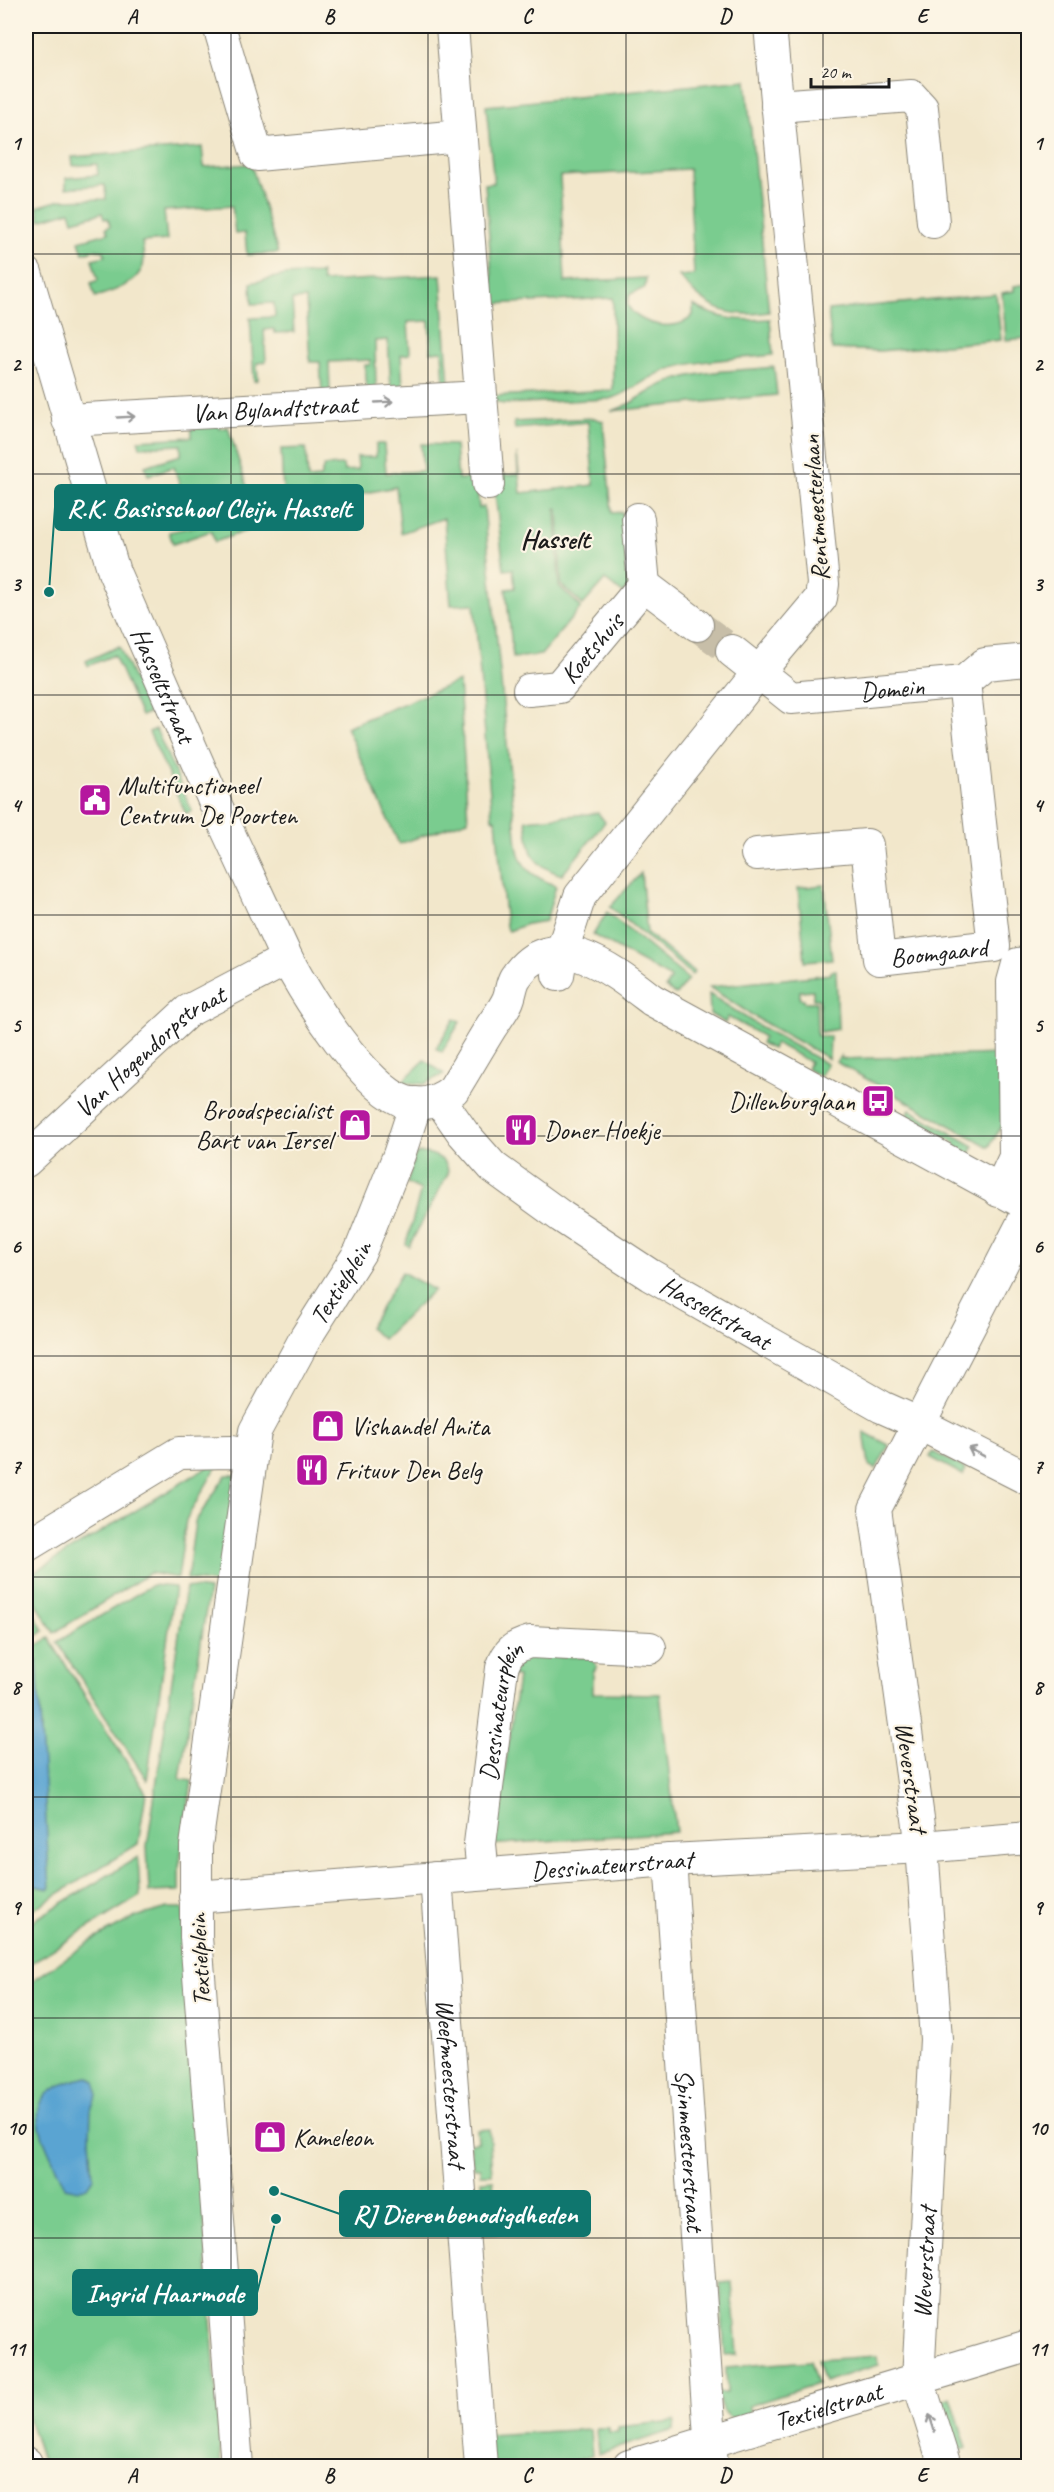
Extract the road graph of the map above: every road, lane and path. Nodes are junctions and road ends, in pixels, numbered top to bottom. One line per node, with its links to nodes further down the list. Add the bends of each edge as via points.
1 (219, 26): 5 (street, via 256,155)
2 (452, 26): 5 (street)
3 (770, 26): 4 (street, Rentmeesterlaan)
4 (777, 106): 6 (street, via 911,96 922,108); 16 (street, Rentmeesterlaan, via 824,584 814,608)
5 (460, 135): 8 (street)
6 (933, 222)
7 (26, 273): 9 (street, Hasseltstraat)
8 (481, 397): 9 (street, Van Bylandtstraat, one-way to 8); 10 (street)
9 (68, 420): 20 (street, Hasseltstraat, via 114,572)
10 (488, 484)
11 (638, 519): 12 (street)
12 (644, 585): 13 (street); 18 (street, Koetshuis, via 559,687)
13 (698, 625)
14 (732, 651): 16 (street)
15 (1029, 660): 17 (street, via 985,664)
16 (758, 673): 17 (street, Domein, via 790,698); 21 (street, Rentmeesterlaan, via 580,896)
17 (964, 682): 19 (street, Boomgaard, via 994,946 879,959 867,845)
18 (528, 690)
19 (757, 854)
20 (287, 959): 23 (street, Hasseltstraat, via 314,1006 379,1087 405,1102); 24 (street, Van Hogendorpstraat, via 189,1011)
21 (560, 963): 23 (street, via 545,953 532,960 513,980 508,1000 453,1090); 25 (street, via 574,953 617,973 652,1000)
22 (1029, 963): 25 (street, via 1018,964 1013,982 1015,1157)
23 (427, 1102): 28 (street, Hasseltstraat, via 463,1133 493,1167 650,1275 882,1407); 29 (street, Textielplein, via 399,1155 360,1252 306,1337 255,1431)
24 (26, 1161)
25 (999, 1191): 26 (street)
26 (1029, 1205)
27 (1029, 1213): 28 (street, Weverstraat)
28 (918, 1423): 30 (street, Hasseltstraat, one-way to 28); 34 (street, Weverstraat, via 875,1509)
29 (251, 1456): 31 (street, via 179,1452); 38 (street, Textielplein, via 196,1846)
30 (1029, 1479)
31 (26, 1546)
32 (650, 1648): 36 (street, Dessinateurplein, via 530,1642 515,1646 507,1654 480,1844)
33 (1029, 1838): 34 (street, Dessinateurstraat)
34 (922, 1846): 35 (street, Dessinateurstraat); 40 (street, Weverstraat, via 936,2039)
35 (670, 1860): 36 (street, Dessinateurstraat); 41 (street, Spinmeesterstraat)
36 (483, 1874): 37 (street, Dessinateurstraat)
37 (436, 1878): 38 (street, Dessinateurstraat); 43 (street, Weefmeesterstraat)
38 (195, 1897): 42 (street, Textielplein)
39 (1029, 2346): 40 (street, Textielstraat)
40 (918, 2380): 41 (street, Textielstraat); 45 (street, one-way to 40)
41 (711, 2454): 44 (street, Textielstraat)
42 (237, 2466)
43 (481, 2466)
44 (628, 2466)
45 (945, 2466)

